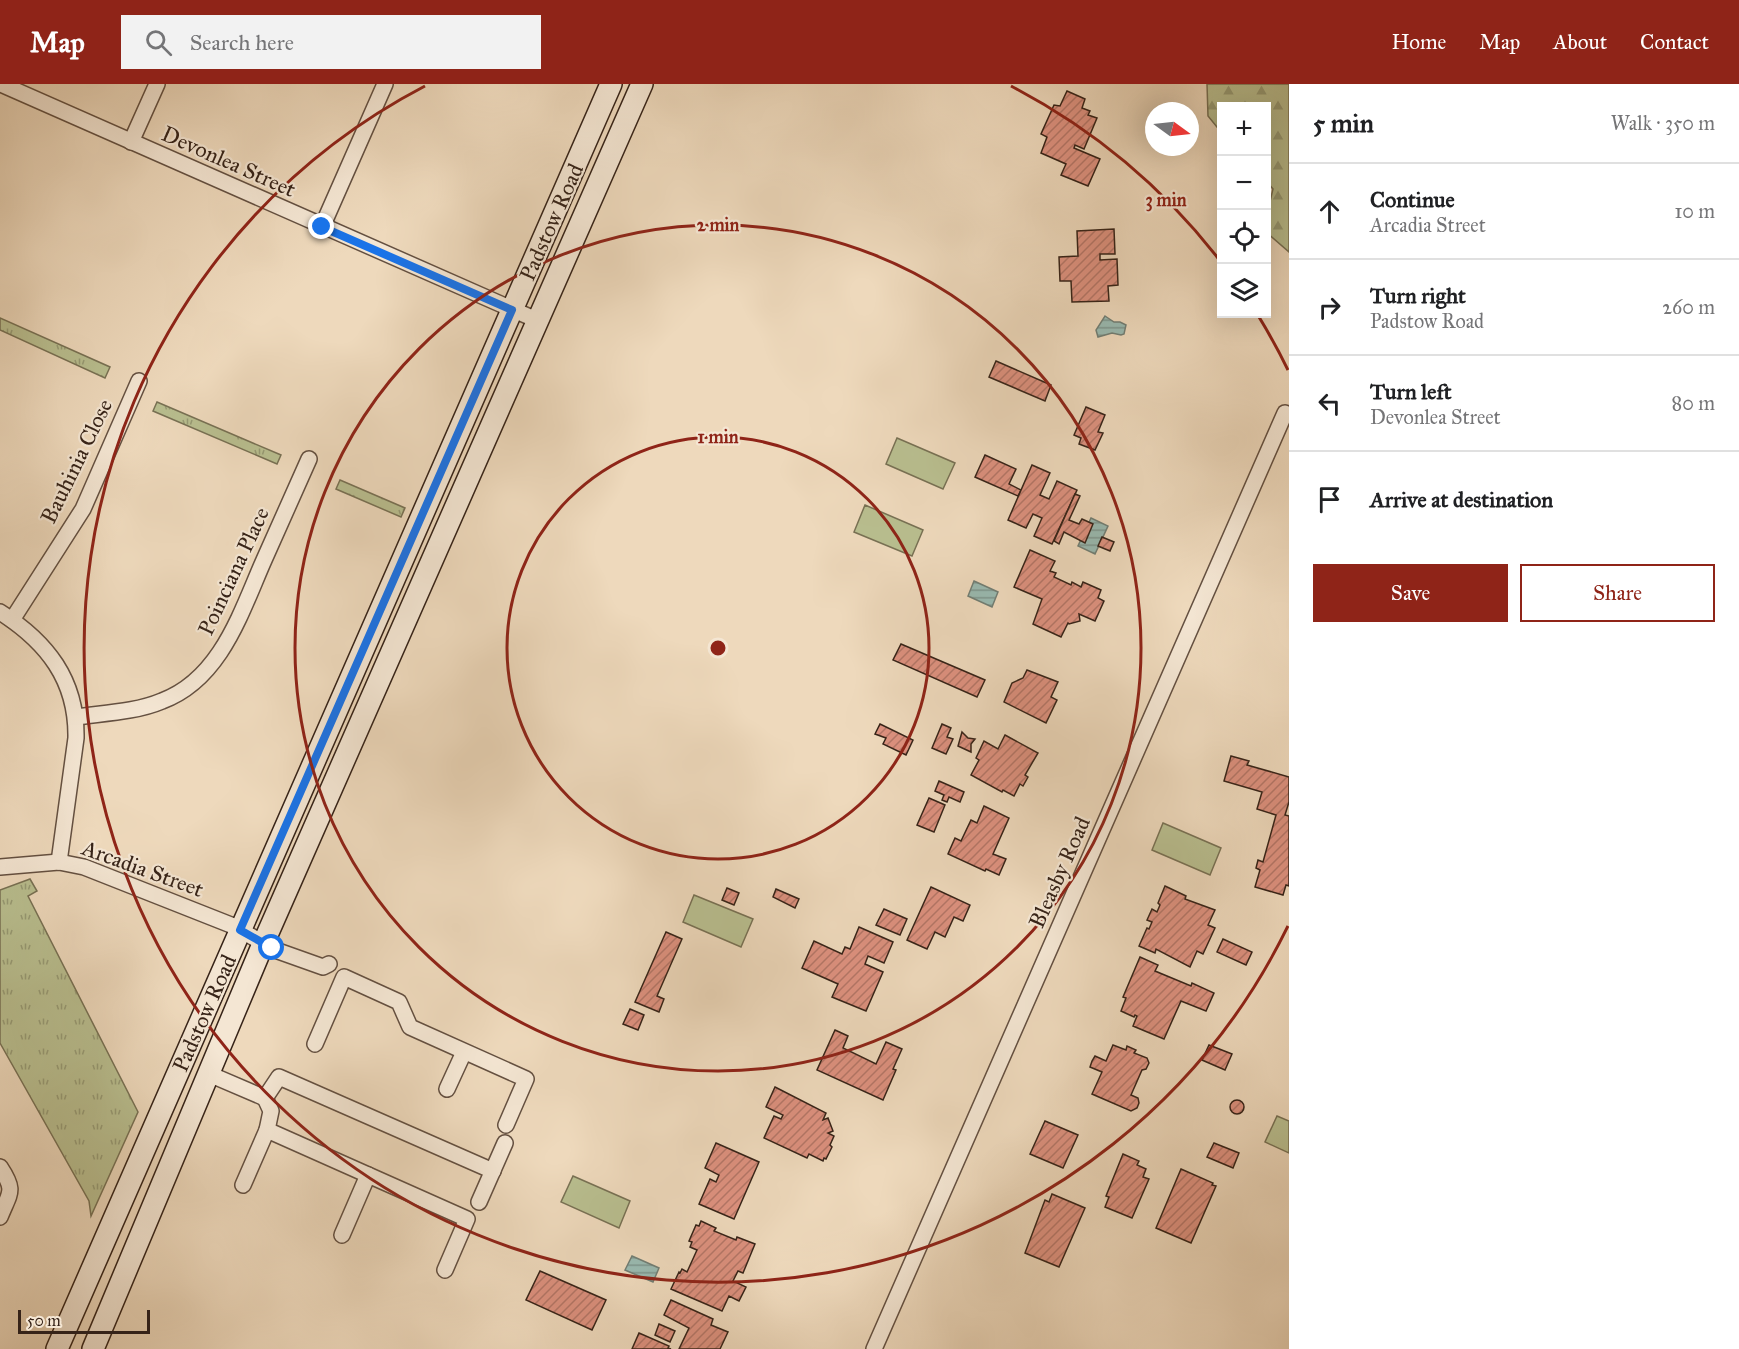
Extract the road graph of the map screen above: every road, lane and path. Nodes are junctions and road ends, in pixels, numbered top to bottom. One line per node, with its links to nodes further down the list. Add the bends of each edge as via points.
1 (1, 84): 6 (street, Devonlea Street)
2 (157, 84): 6 (street)
3 (385, 84): 7 (street)
4 (611, 84): 8 (main road, Padstow Road)
5 (642, 84): 9 (main road, Padstow Road)
6 (131, 142): 7 (street, Devonlea Street)
7 (322, 227): 8 (street, Devonlea Street)
8 (512, 310): 9 (street, Devonlea Street); 17 (main road, Padstow Road)
9 (539, 321): 18 (main road, Padstow Road)
10 (139, 381): 13 (street, Bauhinia Close, via 83,509)
11 (1285, 413): 38 (street, Bleasby Road)
12 (309, 459): 14 (street, Poinciana Place, via 230,637 212,664 189,686 163,701)
13 (6, 616): 14 (street, via 42,645 57,665)
14 (76, 717): 15 (street)
15 (59, 862): 16 (street, Arcadia Street); 17 (street, Arcadia Street, via 84,867)
16 (0, 867)
17 (240, 930): 18 (street, Arcadia Street); 36 (main road, Padstow Road)
18 (264, 944): 19 (street, Arcadia Street, via 323,967); 22 (main road, Padstow Road)
19 (329, 964)
20 (315, 1044): 21 (street, via 344,977 399,1002 410,1027)
21 (464, 1052): 23 (street); 25 (street, via 526,1078)
22 (209, 1074): 24 (street); 37 (main road, Padstow Road)
23 (447, 1089)
24 (265, 1098): 26 (street, via 271,1112); 29 (street, via 279,1077)
25 (506, 1125)
26 (267, 1130): 30 (street); 31 (street)
27 (505, 1143): 29 (street)
28 (0, 1167): 33 (street, via 11,1189)
29 (493, 1171): 32 (street)
30 (368, 1175): 34 (street); 35 (street, via 468,1219)
31 (243, 1185)
32 (479, 1202)
33 (0, 1216)
34 (342, 1235)
35 (445, 1270)
36 (57, 1349)
37 (93, 1349)
38 (874, 1349)

